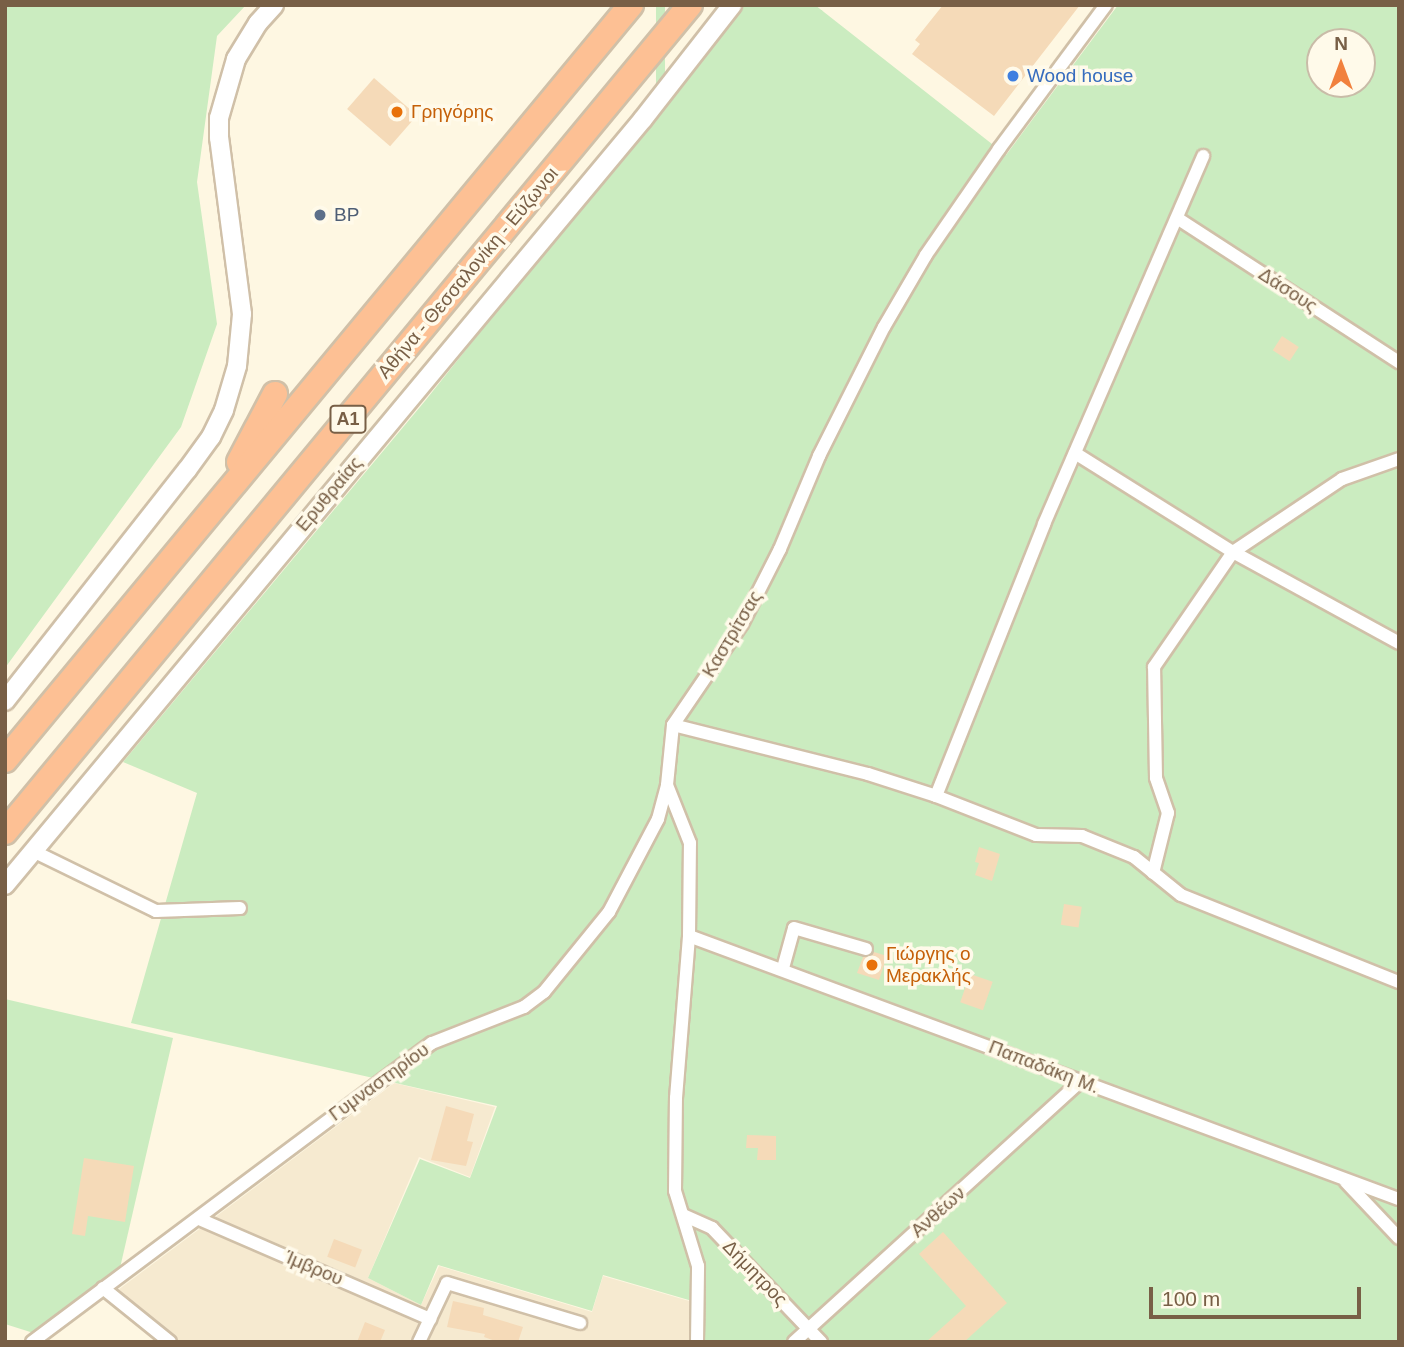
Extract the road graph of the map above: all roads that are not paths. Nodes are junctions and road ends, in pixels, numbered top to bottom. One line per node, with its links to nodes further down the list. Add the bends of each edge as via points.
1 (274, 5): 15 (main road, via 236,59 219,118 242,314 237,366 224,410 187,470)
2 (631, 5): 12 (highway, Α1)
3 (690, 5): 20 (highway, Αθήνα - Θεσσαλονίκη - Εύζωνοι / Α1)
4 (732, 5): 21 (main road, Ερυθραίας, via 643,119)
5 (1106, 5): 16 (street, Καστρίτσας, via 926,255 819,456 742,624)
6 (1203, 156): 7 (street)
7 (1177, 218): 8 (street, Δάσους); 10 (street)
8 (1399, 362)
9 (275, 394): 12 (highway)
10 (1075, 453): 13 (street); 19 (street)
11 (1399, 458): 13 (street, via 1342,479)
12 (216, 506): 17 (highway, Α1)
13 (1233, 552): 14 (street); 22 (street, via 1154,667 1156,778 1168,813)
14 (1399, 643)
15 (5, 701)
16 (673, 725): 18 (street, Καστρίτσας); 19 (street, via 868,774)
17 (5, 760)
18 (667, 785): 25 (street, Καστρίτσας, via 690,843); 33 (street, Γυμναστηρίου, via 658,819 609,912 544,992 524,1007 432,1043)
19 (936, 796): 22 (street, via 1036,835 1082,836 1134,857)
20 (5, 832)
21 (33, 851): 23 (main road, Ερυθραίας); 24 (street, via 156,911)
22 (1153, 873): 28 (street, via 1181,895)
23 (5, 885)
24 (240, 908)
25 (689, 936): 27 (street, Παπαδάκη Μ.); 32 (street, Καστρίτσας, via 674,1159 675,1191)
26 (866, 949): 27 (street, via 794,928)
27 (783, 968): 29 (street, Παπαδάκη Μ.)
28 (1399, 982)
29 (1081, 1080): 30 (street, Παπαδάκη Μ.); 38 (street, Ανθέων)
30 (1343, 1178): 31 (street, Παπαδάκη Μ.); 34 (street)
31 (1399, 1199)
32 (682, 1215): 38 (street, Δήμητρος, via 712,1228); 42 (street, Καστρίτσας, via 698,1266)
33 (198, 1219): 35 (street, Γυμναστηρίου); 36 (street, Ίμβρου)
34 (1399, 1238)
35 (103, 1287): 39 (street, Γυμναστηρίου); 40 (street)
36 (430, 1319): 37 (street, via 447,1283); 41 (street)
37 (580, 1323)
38 (809, 1329): 43 (street, Ανθέων); 44 (street, Δήμητρος)
39 (32, 1342)
40 (170, 1342)
41 (419, 1342)
42 (697, 1342)
43 (794, 1342)
44 (821, 1342)

